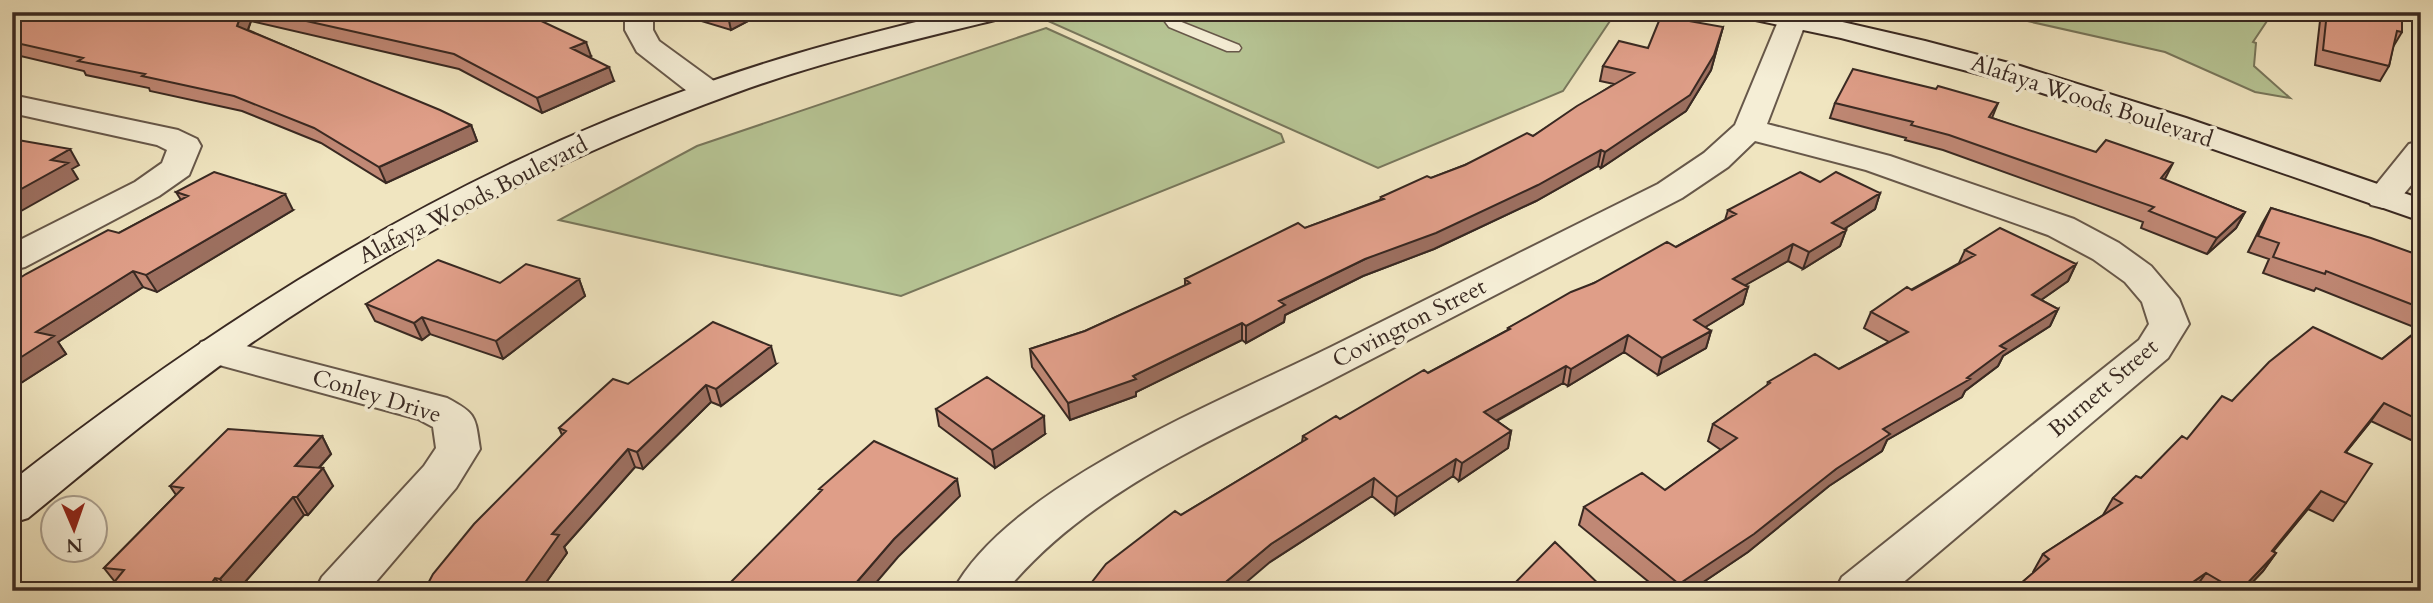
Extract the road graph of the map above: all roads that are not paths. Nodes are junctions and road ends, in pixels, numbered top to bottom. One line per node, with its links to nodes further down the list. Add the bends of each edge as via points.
1 (639, 12): 6 (street, via 639,30 647,46)
2 (993, 12): 6 (street, Alafaya Woods Boulevard, via 865,42)
3 (1165, 12): 5 (lane, via 1174,24)
4 (1774, 16): 8 (street, Covington Street); 10 (street, Alafaya Woods Boulevard, via 2058,86)
5 (1233, 48)
6 (707, 90): 13 (street, Alafaya Woods Boulevard, via 484,189 326,277)
7 (12, 104): 12 (street, via 167,137 185,146 177,168 147,189)
8 (1749, 129): 16 (street, Covington Street, via 1716,160 1670,191 1137,461 1050,518 992,570); 17 (street, Burnett Street, via 1878,163 2061,227 2138,274 2160,299 2169,324 2154,349)
9 (2421, 151): 10 (street)
10 (2384, 198): 11 (street, Alafaya Woods Boulevard)
11 (2421, 211)
12 (12, 259)
13 (215, 351): 14 (street, Alafaya Woods Boulevard); 15 (street, Conley Drive, via 432,408 454,420 458,449 440,477)
14 (12, 506)
15 (339, 591)
16 (977, 591)
17 (1859, 591)

